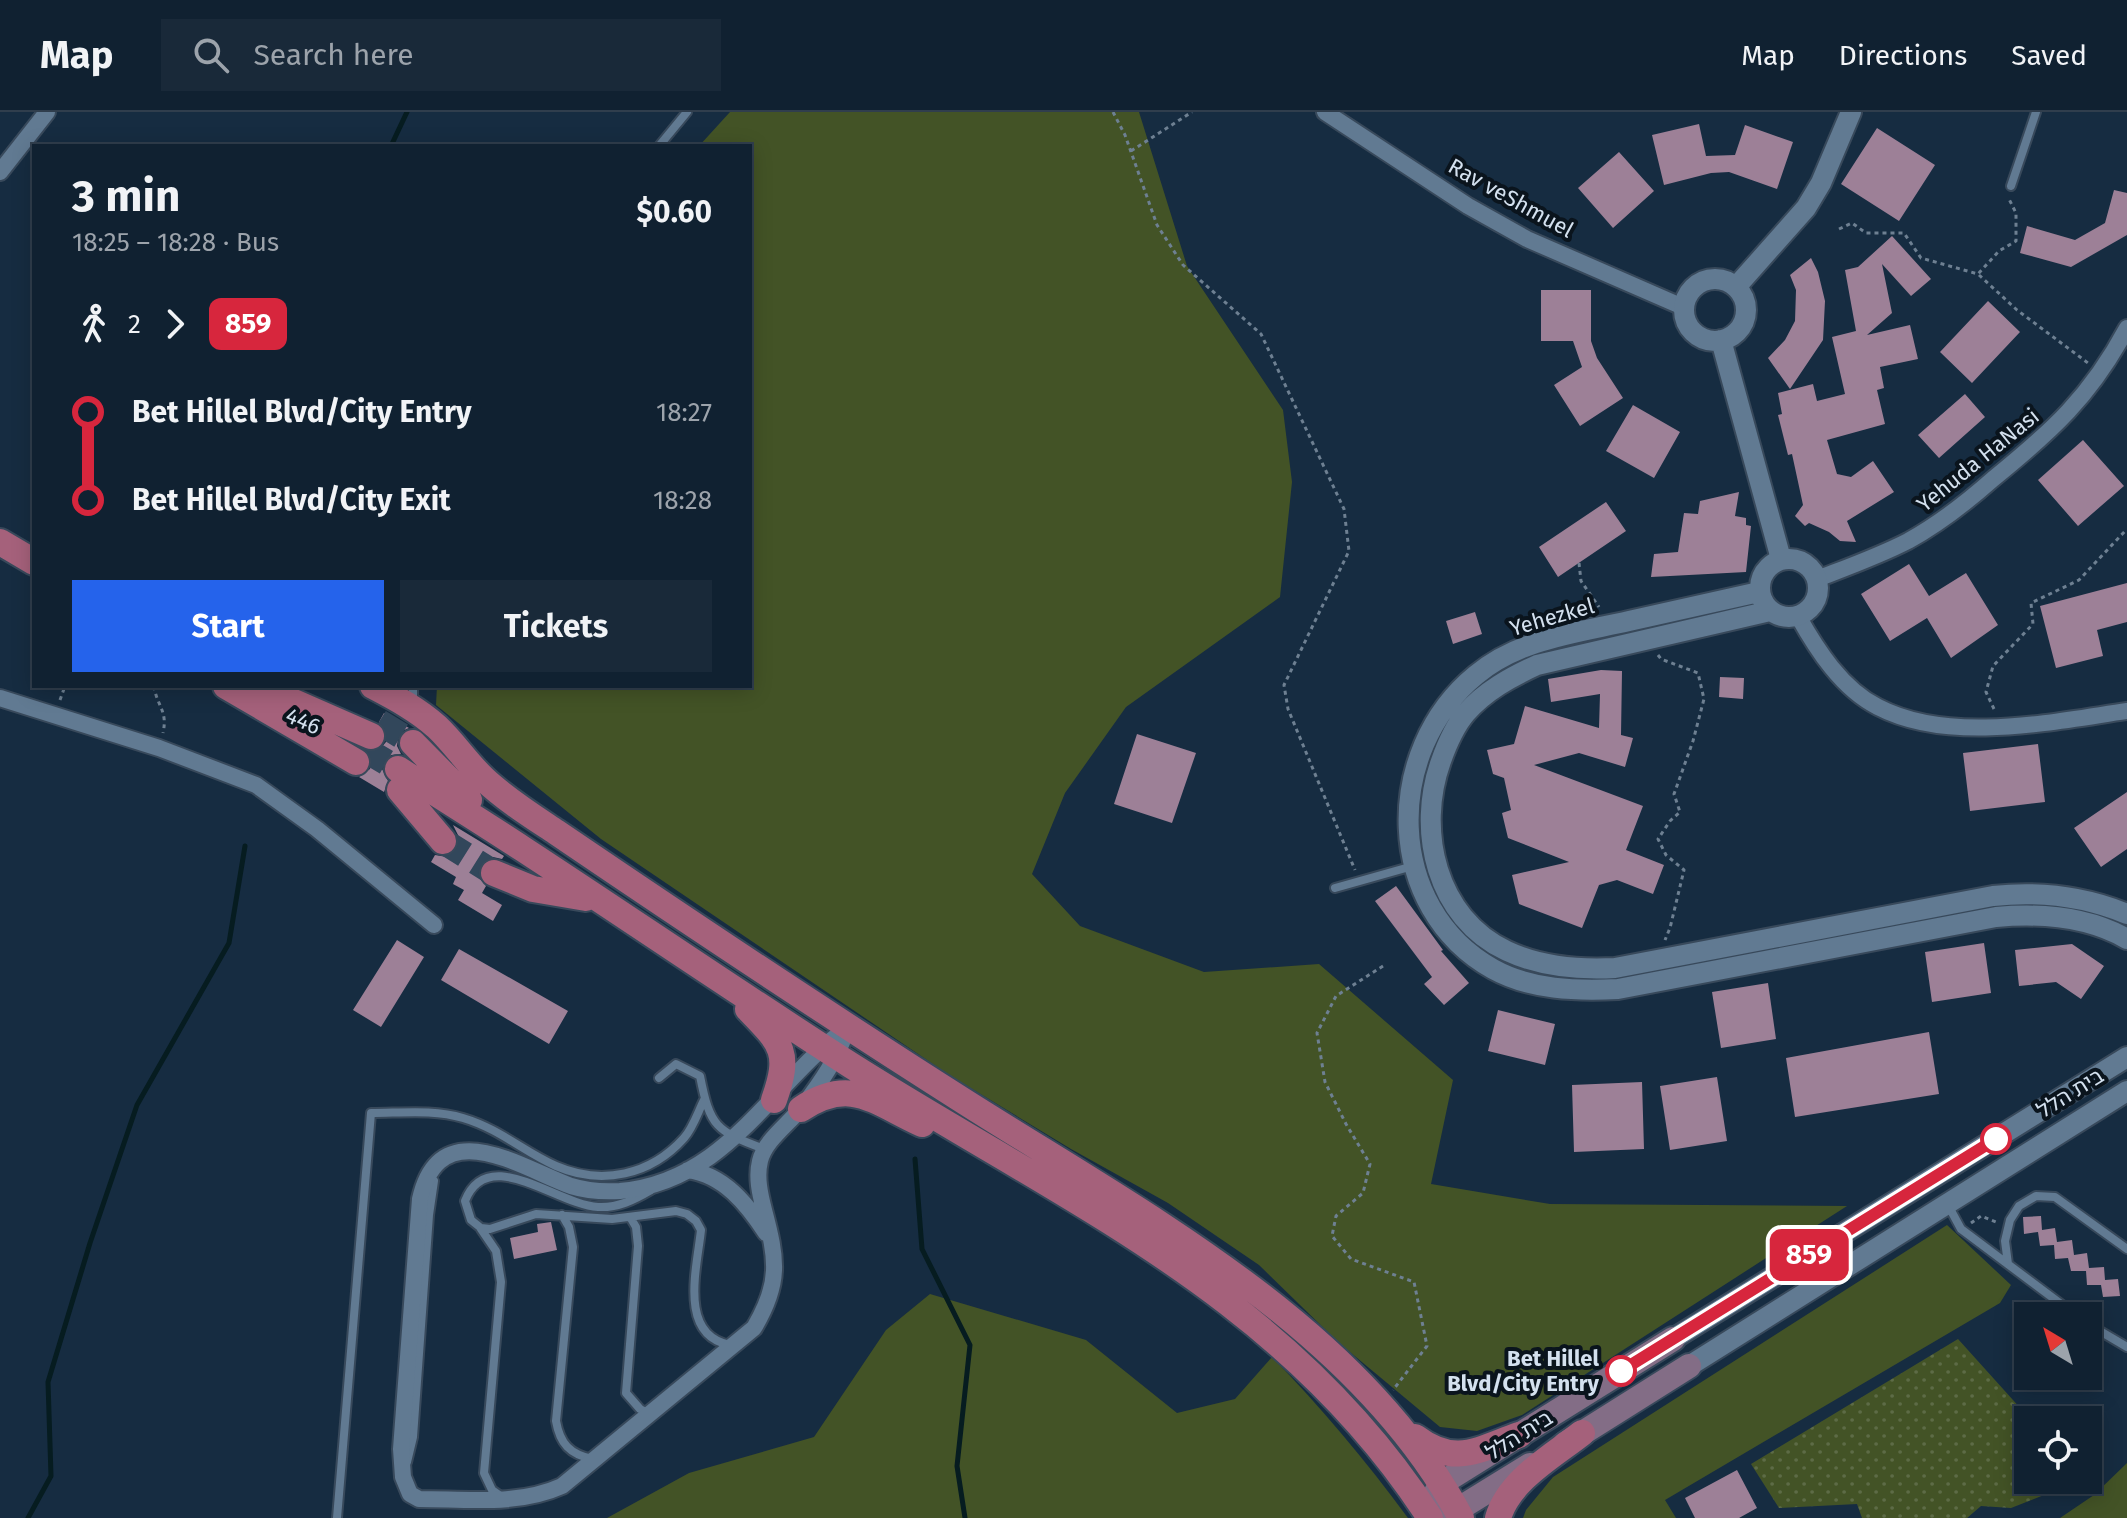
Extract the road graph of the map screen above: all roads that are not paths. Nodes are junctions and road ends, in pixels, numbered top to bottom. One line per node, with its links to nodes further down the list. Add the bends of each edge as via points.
1 (47, 112): 7 (street)
2 (687, 112): 6 (lane)
3 (1325, 112): 10 (street, Rav veShmuel, via 1527,239)
4 (1851, 112): 9 (street, via 1806,208)
5 (2036, 112): 8 (lane)
6 (661, 144)
7 (0, 172)
8 (2011, 186)
9 (1736, 287): 10 (street, via 1726,281 1704,281 1694,287); 12 (street, via 1745,304 1743,323)
10 (1683, 307): 12 (street, via 1693,333)
11 (2127, 328): 17 (street, Yehuda HaNasi, via 2074,409 1970,499 1911,539)
12 (1721, 340): 14 (street)
13 (0, 542): 15 (main road)
14 (1781, 559): 17 (street, via 1804,562); 19 (street, via 1767,568 1759,584)
15 (32, 561)
16 (0, 563): 18 (main road)
17 (1817, 579): 20 (street, via 1815,601)
18 (32, 580)
19 (1765, 602): 20 (street, via 1783,617); 29 (street, Yehezkel, via 1537,665 1490,691 1449,739 1431,793); 30 (street, Yehezkel, via 1604,626 1526,645 1477,674 1449,699 1430,730 1409,790 1407,822)
20 (1798, 616): 25 (street, via 1833,668 1876,706 1902,717 1933,725 2002,726)
21 (380, 688): 23 (main road)
22 (248, 689): 26 (main road, 446)
23 (413, 697): 41 (main road, via 483,778 521,807)
24 (0, 698): 36 (street, via 256,785)
25 (2127, 711)
26 (368, 742)
27 (402, 768): 28 (main road); 33 (main road); 34 (main road); 34 (main road, via 469,800)
28 (443, 841)
29 (1435, 860): 30 (street); 37 (street, Yehezkel, via 1467,921 1505,950 1556,967 1615,968)
30 (1414, 866): 32 (lane); 39 (street, Yehezkel, via 1450,935 1494,970 1553,988 1618,989)
31 (494, 873): 33 (main road, via 533,889)
32 (1335, 888)
33 (593, 899): 34 (main road)
34 (616, 912): 40 (main road)
35 (2127, 914): 37 (street, Yehezkel, via 2072,897 2019,893)
36 (434, 925)
37 (1826, 927): 39 (street)
38 (2127, 939): 39 (street, Yehezkel, via 2068,918 2020,915)
39 (1829, 948)
40 (718, 978): 42 (main road); 47 (main road, via 774,1036 783,1056)
41 (848, 1027): 42 (street); 68 (main road, via 1222,1266 1297,1326)
42 (830, 1051): 47 (street); 50 (street); 53 (main road)
43 (2127, 1057): 66 (street, בית הלל)
44 (659, 1078): 46 (lane, via 676,1064 700,1076)
45 (2127, 1091): 49 (street, בית הלל)
46 (704, 1100): 51 (lane, via 716,1123); 76 (lane, via 686,1135 665,1156 637,1172 601,1177 556,1166 506,1135 462,1117 371,1113)
47 (774, 1100): 51 (street)
48 (2127, 1101): 49 (street)
49 (2100, 1108): 55 (street, בית הלל)
50 (801, 1109): 52 (street); 53 (main road, via 834,1092 856,1093)
51 (734, 1138): 52 (lane); 54 (street)
52 (764, 1149): 59 (street, via 760,1192)
53 (1028, 1171): 74 (main road, via 1171,1260 1255,1323 1352,1415)
54 (680, 1174): 58 (lane, via 625,1203 597,1207 496,1176 475,1184 465,1201 471,1220); 59 (street, via 708,1174 727,1187); 73 (street, via 622,1191 597,1192 468,1150 445,1159 427,1178 420,1199 403,1477 406,1489 419,1499)
55 (1948, 1205): 61 (lane, via 1961,1229); 66 (street, בית הלל)
56 (562, 1215): 57 (lane); 58 (lane, via 536,1214); 71 (lane, via 573,1247 558,1436 570,1451)
57 (630, 1217): 64 (lane, via 676,1211 696,1221 701,1230 697,1320 716,1341); 67 (lane, via 638,1246 626,1393)
58 (481, 1228): 73 (lane, via 496,1251 501,1282 484,1473 492,1490)
59 (773, 1244): 64 (street, via 776,1276 771,1295 754,1328)
60 (2127, 1249): 61 (lane, via 2055,1197 2036,1196 2019,1206 2009,1227)
61 (2008, 1264): 62 (lane)
62 (2058, 1302)
63 (2102, 1332): 65 (lane)
64 (736, 1346): 67 (street)
65 (2127, 1347)
66 (1680, 1351): 69 (main road, בית הלל); 70 (main road, בית הלל)
67 (652, 1414): 71 (street)
68 (1389, 1414): 70 (main road, via 1446,1455); 72 (main road)
69 (1582, 1433): 75 (main road, בית הלל); 77 (main road, via 1523,1480)
70 (1519, 1435): 72 (main road, בית הלל)
71 (595, 1460): 73 (street, via 547,1493)
72 (1442, 1483): 74 (main road); 75 (main road)
73 (505, 1499)
74 (1427, 1514): 75 (main road)
75 (1459, 1514)
76 (337, 1518)
77 (1498, 1518)

